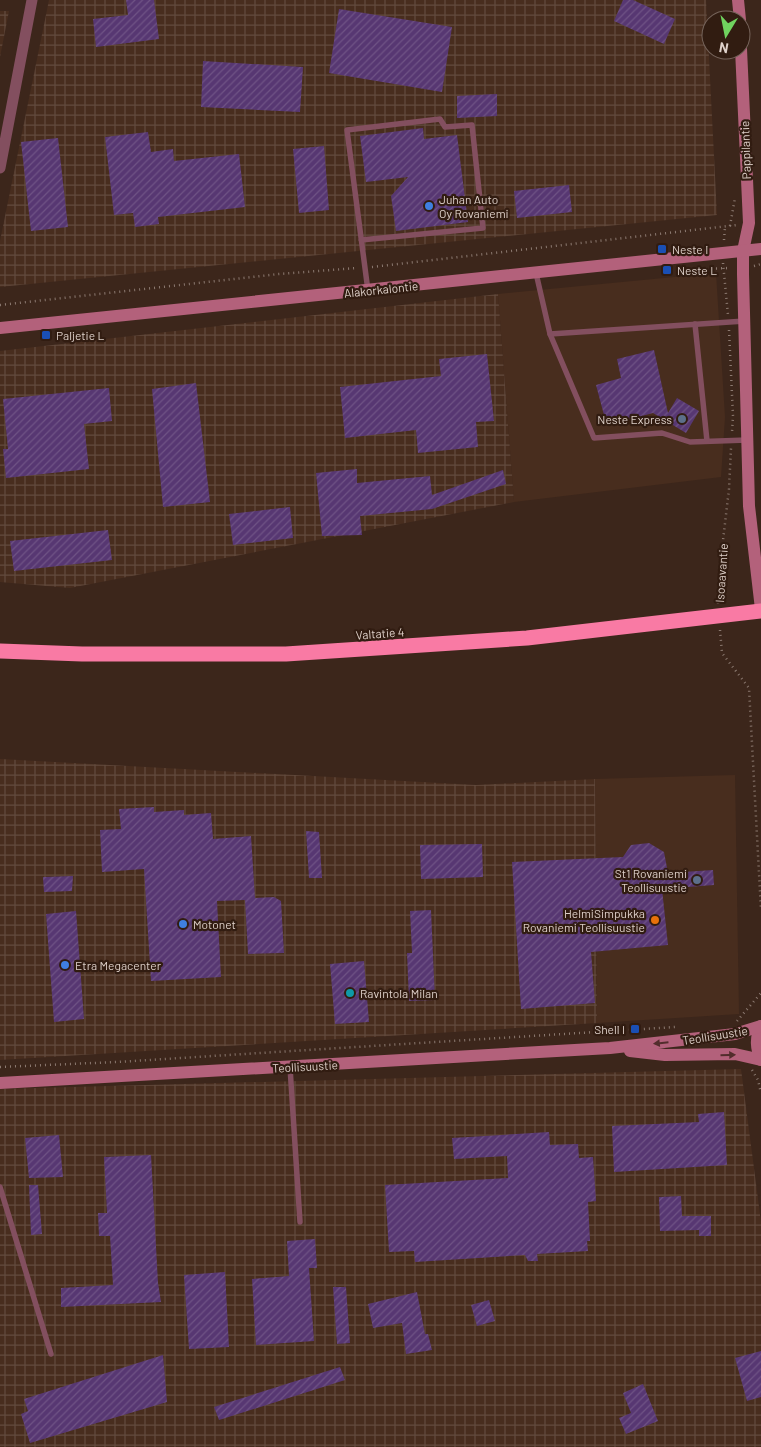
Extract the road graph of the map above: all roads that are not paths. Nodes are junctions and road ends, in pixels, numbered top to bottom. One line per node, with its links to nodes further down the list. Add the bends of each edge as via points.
1 (32, 0): 3 (street)
2 (742, 60): 6 (street, Pappilantie, via 749,223)
3 (0, 168)
4 (361, 240): 4 (lane, via 347,130 440,119 445,127 472,125 483,228); 8 (lane)
5 (761, 249): 6 (street, Alakorkalontie)
6 (743, 251): 7 (street, Alakorkalontie); 9 (street)
7 (536, 273): 8 (street, Alakorkalontie); 12 (lane)
8 (368, 291): 11 (street, Alakorkalontie)
9 (745, 321): 10 (lane); 13 (street)
10 (695, 324): 12 (lane); 14 (lane)
11 (0, 328)
12 (550, 334): 14 (lane, via 594,438 662,433 690,442)
13 (747, 440): 14 (lane); 15 (street, via 749,506)
14 (707, 441)
15 (761, 610): 16 (highway, Valtatie 4, via 527,638 286,654)
16 (0, 651)
17 (761, 1026): 18 (street, Teollisuustie, one-way to 18, via 734,1034); 19 (street, via 756,1040)
18 (610, 1048): 19 (street, Teollisuustie, one-way to 19, via 665,1055 735,1054); 20 (street, Teollisuustie)
19 (761, 1060)
20 (290, 1067): 21 (street, Teollisuustie); 23 (lane)
21 (0, 1083)
22 (0, 1187): 24 (lane)
23 (300, 1222)
24 (50, 1354)

